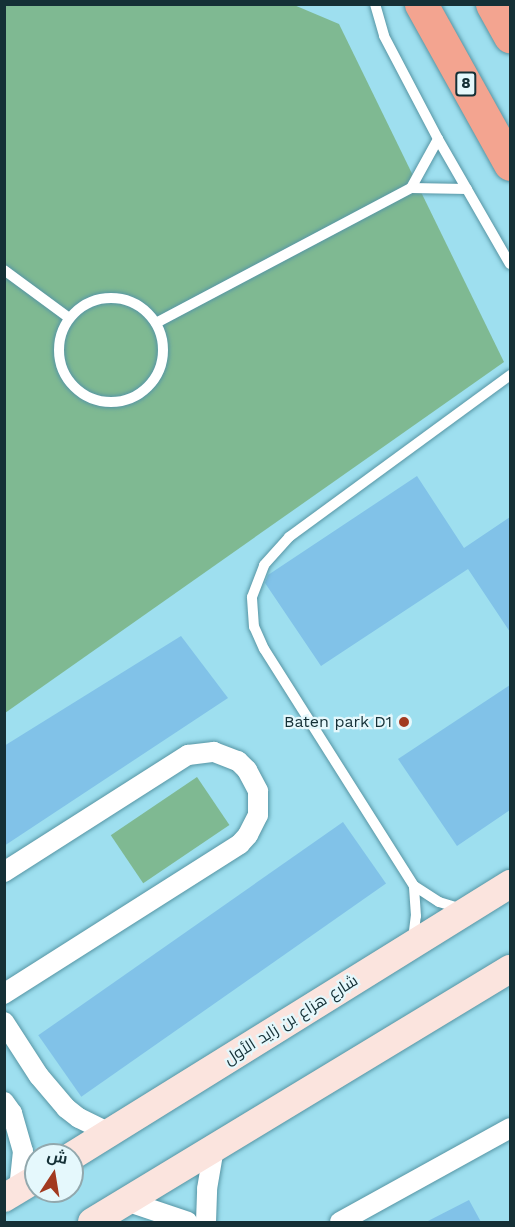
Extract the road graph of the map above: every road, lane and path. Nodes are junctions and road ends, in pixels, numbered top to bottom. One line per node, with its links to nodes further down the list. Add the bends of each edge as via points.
1 (375, 4): 5 (lane, via 384,36)
2 (421, 4): 6 (highway, 8)
3 (492, 4): 4 (highway)
4 (510, 36)
5 (438, 139): 7 (lane); 8 (lane)
6 (510, 164)
7 (411, 188): 8 (lane); 12 (lane)
8 (467, 189): 9 (lane)
9 (510, 264)
10 (4, 270): 11 (lane)
11 (69, 318): 12 (lane, via 86,304 106,298 135,304); 12 (lane, via 58,346 62,368 74,387 100,402 116,403 130,399 154,381 164,352)
12 (156, 323)
13 (510, 375): 16 (lane, via 290,537 264,565 252,597 254,627 264,649)
14 (4, 872): 20 (street, via 188,755 214,752 238,761 258,791 258,815 240,844)
15 (510, 884): 17 (main road, شارع هزاع بن زايد الأول)
16 (414, 886): 17 (lane, via 440,902); 18 (lane, via 416,916)
17 (468, 910): 18 (main road, شارع هزاع بن زايد الأول)
18 (412, 945): 24 (main road, شارع هزاع بن زايد الأول)
19 (510, 969): 25 (main road)
20 (4, 994)
21 (4, 1022): 24 (street, via 39,1076 66,1108 79,1119)
22 (4, 1102): 27 (street, via 12,1113 23,1151)
23 (509, 1132): 32 (street)
24 (110, 1133): 26 (main road, شارع هزاع بن زايد الأول)
25 (214, 1148): 28 (main road); 31 (street)
26 (84, 1149)
27 (20, 1189)
28 (126, 1201): 29 (main road); 30 (street)
29 (92, 1222)
30 (188, 1222)
31 (206, 1222)
32 (340, 1222)

